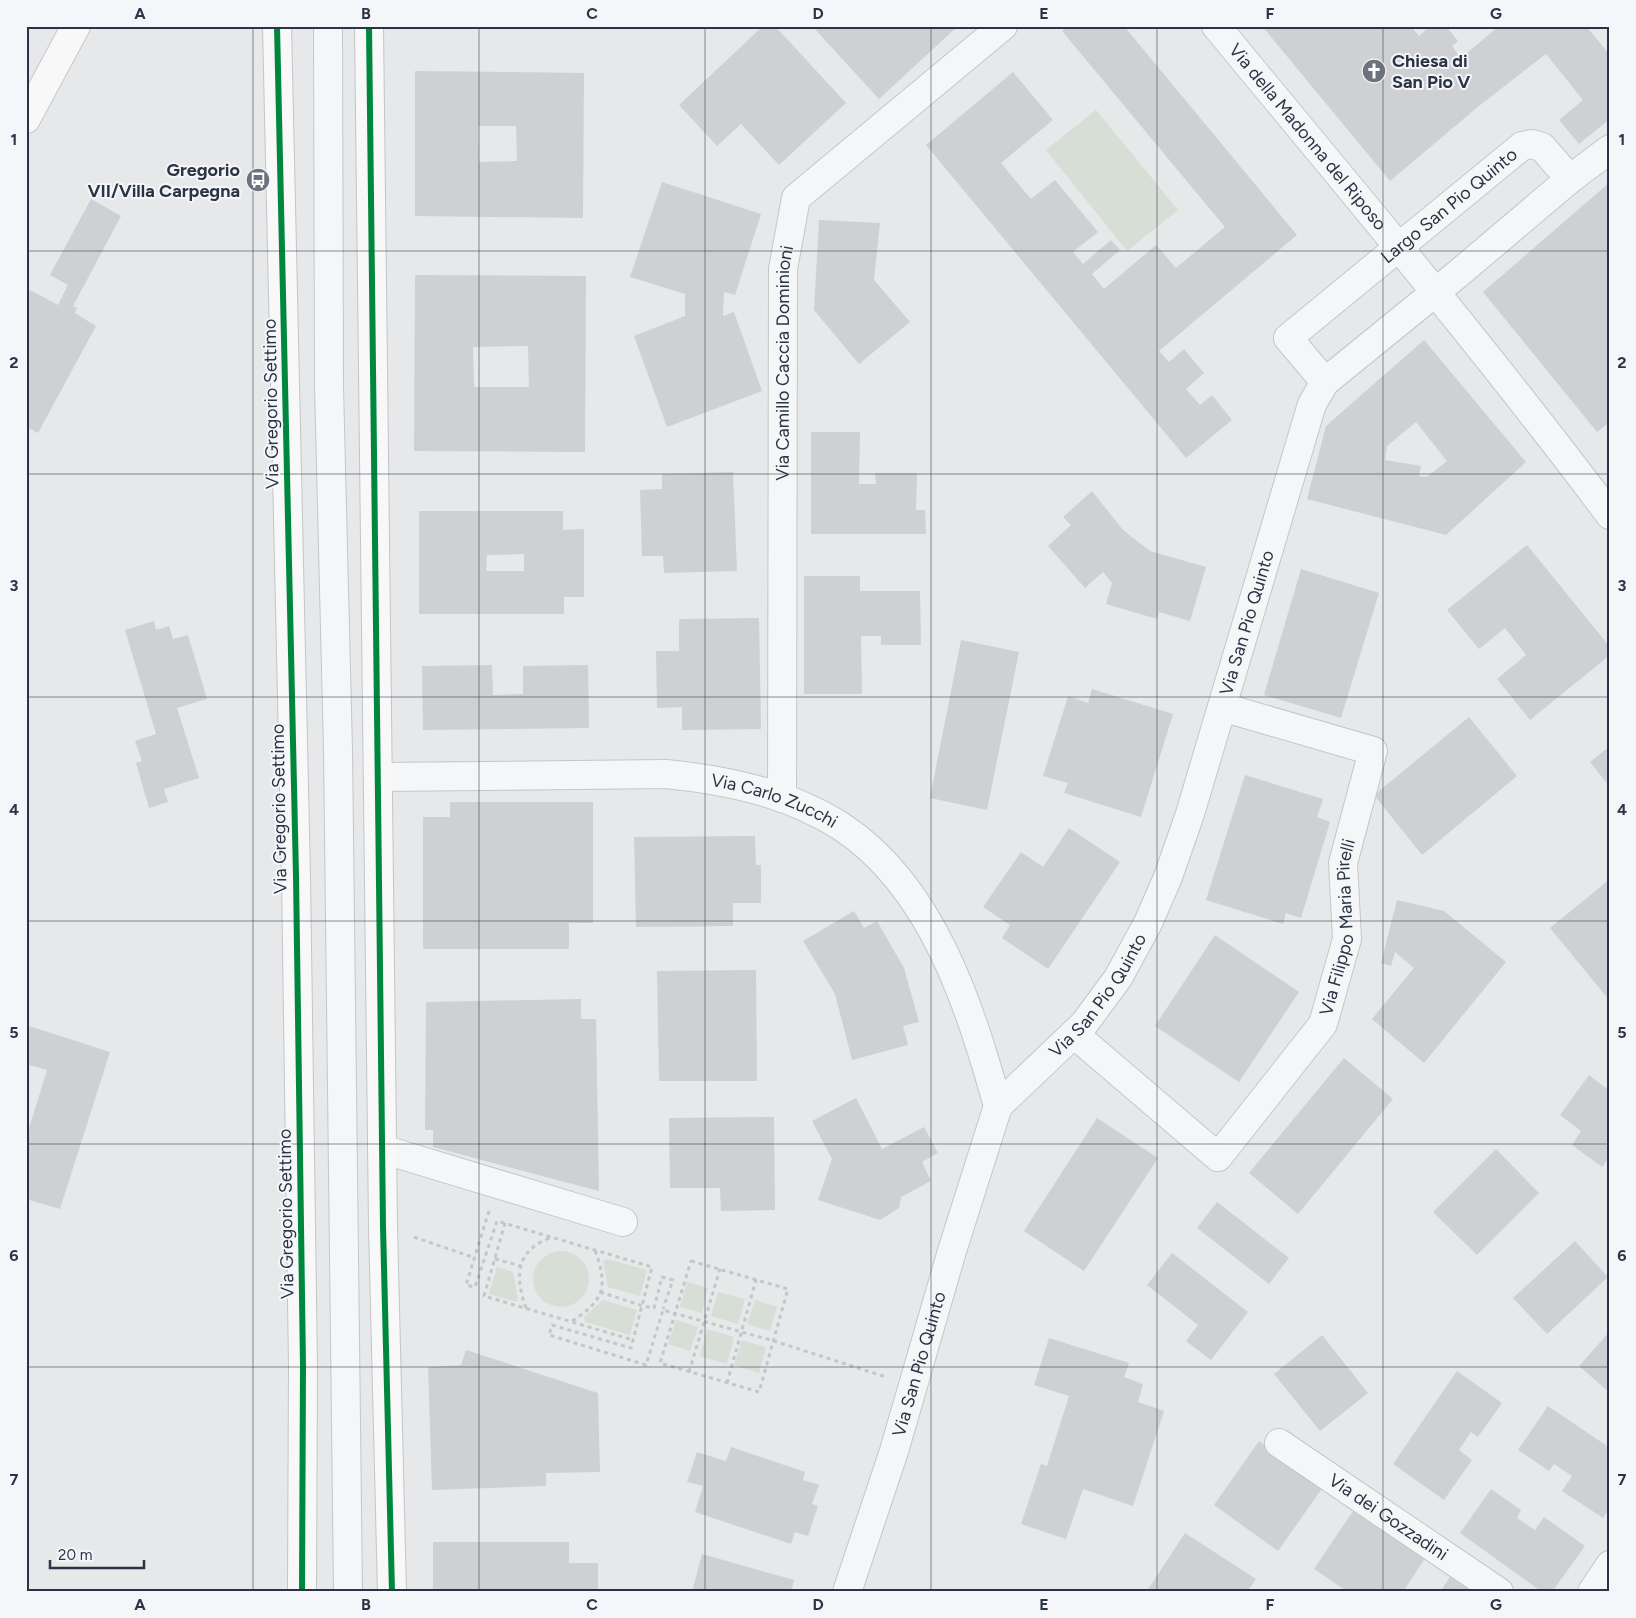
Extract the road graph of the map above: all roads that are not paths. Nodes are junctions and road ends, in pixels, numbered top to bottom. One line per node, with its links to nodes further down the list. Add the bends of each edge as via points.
1 (76, 26): 7 (main road)
2 (277, 26): 23 (main road, Via Gregorio Settimo, via 296,905 303,1366)
3 (328, 26): 24 (street, via 329,376 338,750)
4 (369, 26): 15 (main road)
5 (1003, 26): 16 (street, Via Camillo Caccia Dominioni, via 796,198 783,269)
6 (1216, 26): 10 (street, Via della Madonna del Riposo)
7 (26, 119)
8 (1610, 149): 9 (street)
9 (1570, 179): 10 (street, Largo San Pio Quinto, via 1542,147 1522,146); 11 (street)
10 (1398, 247): 11 (street, Via della Madonna del Riposo); 12 (street, Largo San Pio Quinto, via 1288,338)
11 (1435, 292): 12 (street); 13 (street)
12 (1325, 382): 14 (street, Via San Pio Quinto, via 1312,404)
13 (1610, 515)
14 (1222, 707): 17 (street, Via San Pio Quinto, via 1179,846 1148,923 1118,978); 17 (street, Via Filippo Maria Pirelli, via 1373,751 1343,863 1348,939 1322,1024 1218,1157)
15 (379, 777): 16 (street, Via Carlo Zucchi, via 666,774 736,784); 19 (main road)
16 (782, 798): 18 (street, Via Carlo Zucchi, via 822,816 855,838 889,868 911,896 960,988)
17 (1074, 1034): 18 (street, Via San Pio Quinto)
18 (998, 1106): 26 (street, Via San Pio Quinto, via 894,1451)
19 (382, 1149): 20 (street); 25 (main road)
20 (623, 1222)
21 (1279, 1444): 27 (street, Via dei Gozzadini)
22 (1610, 1564): 28 (street)
23 (302, 1592)
24 (348, 1592)
25 (392, 1592)
26 (847, 1592)
27 (1499, 1592)
28 (1592, 1592)

